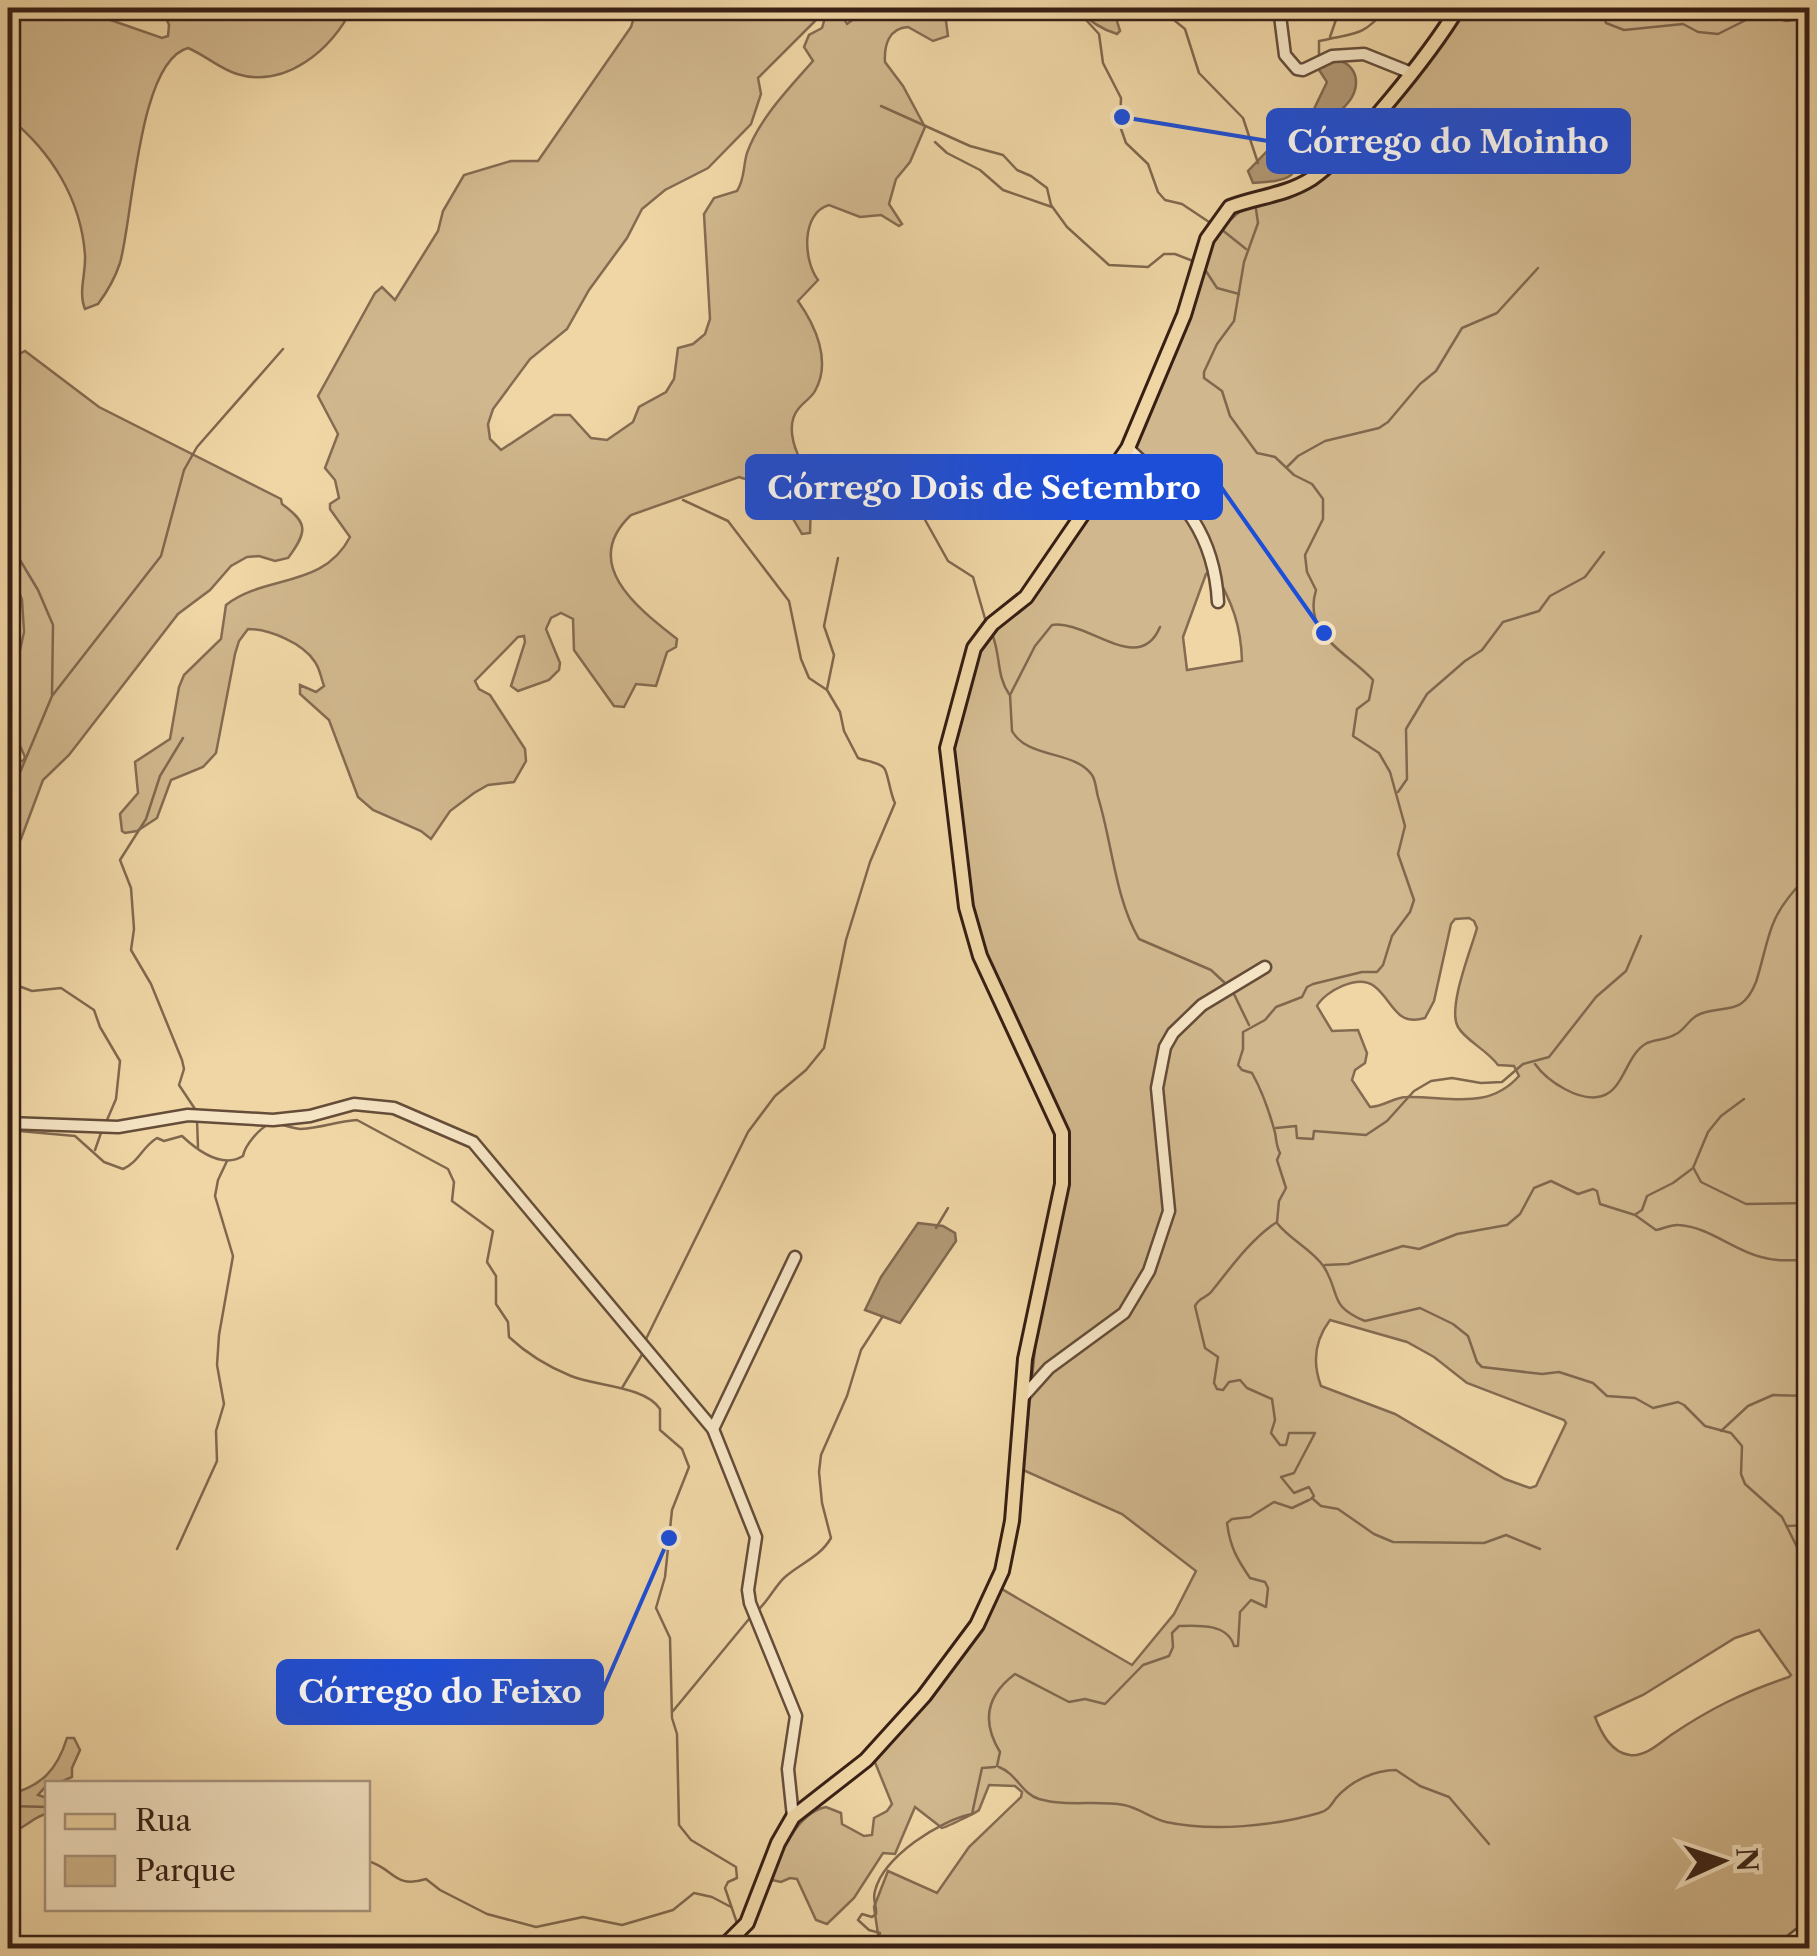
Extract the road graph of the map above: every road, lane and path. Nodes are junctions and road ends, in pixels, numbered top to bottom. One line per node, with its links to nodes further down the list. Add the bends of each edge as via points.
1 (1279, 8): 3 (street, via 1288,62 1300,70 1320,60 1372,55)
2 (1458, 8): 3 (main road)
3 (1410, 72): 4 (main road, via 1358,135 1310,179 1230,207 1207,238 1184,316)
4 (1128, 448): 5 (street, via 1203,533); 9 (main road, via 1026,596 974,648 947,748 966,906 980,956 1062,1132 1062,1184)
5 (1218, 602)
6 (1265, 967): 9 (street, via 1202,1005 1166,1047 1156,1088 1170,1211 1149,1271 1124,1313 1049,1368)
7 (8, 1123): 10 (street, via 118,1127 188,1115 272,1120 354,1104 394,1108 436,1124 473,1142)
8 (795, 1257): 10 (street)
9 (1022, 1397): 11 (main road, via 1002,1572 977,1625 866,1760)
10 (713, 1428): 11 (street, via 756,1537 750,1603 794,1705)
11 (792, 1817): 13 (main road, via 747,1923)
12 (1810, 1926): 14 (street)
13 (722, 1948)
14 (1782, 1948)

